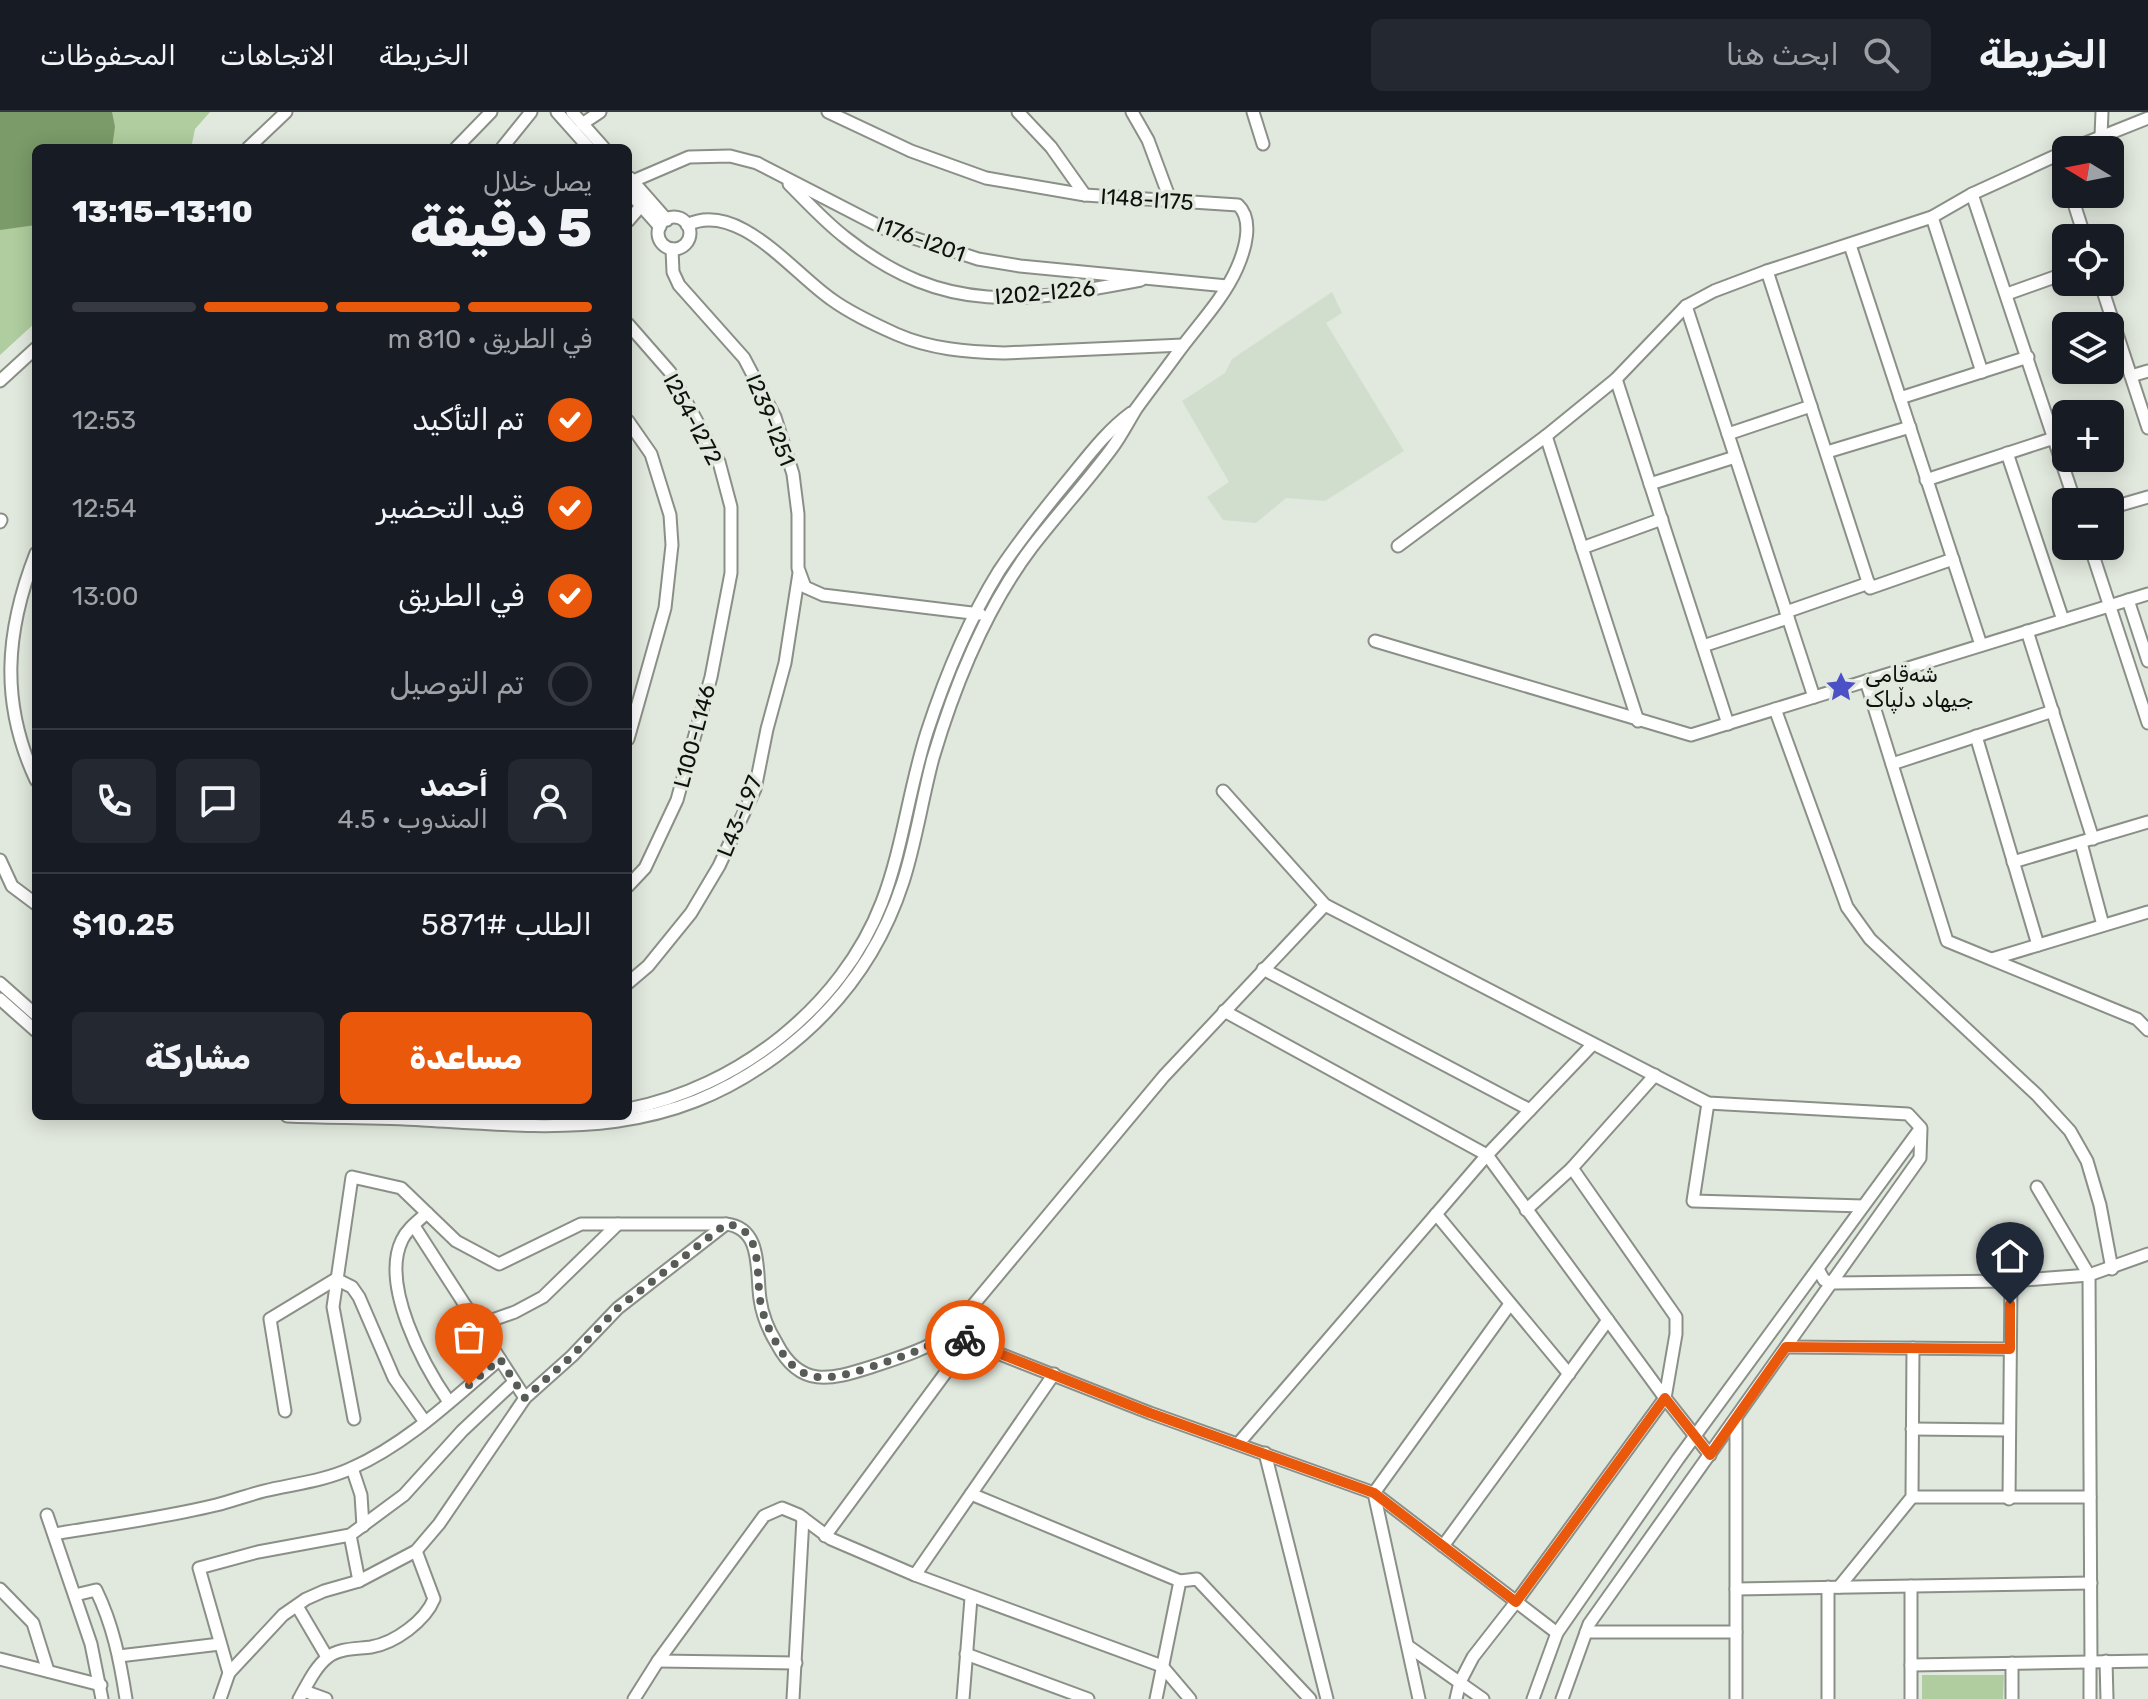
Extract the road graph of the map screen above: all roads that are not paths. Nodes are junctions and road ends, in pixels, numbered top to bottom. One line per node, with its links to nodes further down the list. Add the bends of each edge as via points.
1 (286, 112): 15 (street)
2 (491, 112): 16 (street)
3 (531, 112): 17 (street)
4 (557, 112): 18 (street)
5 (572, 112): 13 (street)
6 (600, 112): 13 (street)
7 (828, 112): 27 (street, I148-I175, via 957,170)
8 (1018, 112): 27 (street)
9 (1132, 112): 28 (street)
10 (1253, 112): 20 (street)
11 (2102, 112): 14 (street)
12 (2148, 118): 14 (street)
13 (582, 124): 19 (street)
14 (2101, 136)
15 (252, 144)
16 (460, 144)
17 (505, 144)
18 (585, 144)
19 (600, 144)
20 (1263, 144)
21 (2052, 157): 26 (street)
22 (780, 175): 23 (street, I176-I201, via 746,159 706,155 679,159); 37 (street, I176-I201, via 883,228 978,259); 37 (street, I202-I226, via 862,250 916,281 952,293 994,299 1048,296)
23 (632, 182)
24 (632, 185): 32 (street)
25 (632, 187): 29 (street)
26 (1972, 194): 31 (street); 40 (street)
27 (1085, 195): 28 (street, I148-I175)
28 (1171, 202): 39 (street, I148-I175, via 1242,208 1245,242)
29 (641, 206): 30 (street); 32 (street)
30 (632, 216)
31 (1932, 217): 34 (street); 48 (street)
32 (663, 223): 33 (street, via 679,219); 35 (street, via 660,240)
33 (687, 225): 35 (street, via 688,240); 44 (street, via 709,218 735,224 834,301 897,335 930,345 1004,353)
34 (1850, 245): 36 (street); 52 (street)
35 (672, 249): 74 (street, I239-I251, via 676,280 744,358 775,417 796,493)
36 (1767, 271): 42 (street); 53 (street)
37 (1157, 277): 39 (street, I176-I201)
38 (2052, 278): 40 (street)
39 (1227, 286): 44 (street, I148-I175)
40 (2007, 294): 46 (street)
41 (2105, 296): 49 (street)
42 (1686, 306): 50 (street); 58 (street)
43 (632, 329): 75 (street, I254-I272, via 670,372 719,462 731,507)
44 (1183, 345): 80 (street, I148-I175, via 1135,411 1101,440 1010,554)
45 (32, 352): 51 (street)
46 (2028, 357): 48 (street); 57 (street)
47 (2148, 371): 49 (street)
48 (1982, 372): 52 (street)
49 (2131, 376): 56 (street)
50 (1616, 379): 59 (street); 65 (street)
51 (0, 381)
52 (1900, 398): 55 (street)
53 (1811, 406): 58 (street); 61 (street)
54 (632, 426): 95 (street, via 651,454 670,515 672,545 665,608)
55 (1910, 427): 61 (street); 64 (street)
56 (2148, 428)
57 (2052, 432)
58 (1728, 434): 63 (street)
59 (1546, 436): 69 (street); 70 (street)
60 (2052, 439): 62 (street)
61 (1827, 452): 76 (street)
62 (2007, 453): 64 (street); 82 (street)
63 (1735, 457): 65 (street); 81 (street)
64 (1926, 480): 71 (street)
65 (1650, 484): 68 (street)
66 (2148, 497): 67 (street)
67 (2124, 504)
68 (1662, 519): 70 (street); 86 (street)
69 (1398, 546)
70 (1582, 548): 92 (street)
71 (1953, 559): 76 (street, via 1870,588); 85 (street)
72 (2095, 560): 79 (street)
73 (32, 563): 98 (street, via 19,596 6,676 19,750)
74 (799, 572): 80 (street, via 808,590 823,595); 112 (street, L43-L97, via 785,663 755,789 691,913)
75 (731, 573): 104 (street, L100-L146, via 711,677 677,800 645,868)
76 (1869, 583): 81 (street)
77 (2148, 594): 78 (street)
78 (2128, 600): 79 (street); 87 (street)
79 (2110, 606): 82 (street); 93 (street)
80 (982, 614): 122 (street, via 958,652 928,729 881,904 845,968 797,1021 742,1064 686,1092); 126 (street, via 942,730 904,880 865,964 804,1034 760,1067 684,1106)
81 (1787, 615): 86 (street); 89 (street)
82 (2063, 620): 83 (street)
83 (2027, 631): 85 (street); 91 (street)
84 (1375, 641): 92 (street)
85 (1981, 645): 88 (street)
86 (1703, 646): 94 (street)
87 (2148, 661)
88 (1866, 681): 89 (street); 97 (street)
89 (1814, 697): 90 (street)
90 (1775, 709): 94 (street); 140 (street, via 1847,907 1870,939 2070,1131 2087,1161)
91 (2053, 711): 96 (street); 101 (street)
92 (1638, 721): 94 (street, via 1691,735)
93 (2148, 723)
94 (1728, 724)
95 (632, 725)
96 (1976, 736): 97 (street); 103 (street)
97 (1892, 764): 110 (street, via 1947,941)
98 (32, 773)
99 (1223, 791): 106 (street)
100 (2148, 822): 101 (street)
101 (2087, 841): 103 (street); 108 (street)
102 (0, 860): 105 (street, via 12,886)
103 (2013, 862): 109 (street)
104 (632, 882)
105 (32, 901)
106 (1325, 905): 111 (street); 119 (street)
107 (2148, 912): 108 (street)
108 (2103, 925): 109 (street)
109 (2038, 945): 110 (street)
110 (1992, 959): 118 (street, via 2137,1019)
111 (1263, 969): 116 (street); 123 (street)
112 (632, 980)
113 (0, 983): 115 (street)
114 (0, 999): 117 (street)
115 (32, 1011)
116 (1224, 1011): 128 (street); 148 (street)
117 (32, 1027)
118 (2148, 1030)
119 (1592, 1045): 120 (street); 123 (street)
120 (1655, 1075): 121 (street); 129 (street)
121 (1708, 1103): 127 (street, via 1908,1114); 131 (street, via 1693,1201)
122 (632, 1108)
123 (1530, 1110): 128 (street)
124 (503, 1120): 125 (street, via 546,1127)
125 (631, 1120)
126 (632, 1120)
127 (1921, 1128): 131 (street); 144 (street, via 1920,1158)
128 (1487, 1155): 132 (street); 134 (street)
129 (1572, 1168): 132 (street); 158 (street, via 1676,1317)
130 (2037, 1187): 141 (street)
131 (1863, 1206): 139 (street)
132 (1526, 1210): 146 (street)
133 (427, 1213): 135 (street, via 456,1241 499,1264 581,1224); 137 (street); 142 (street, via 401,1188 352,1177)
134 (1436, 1214): 145 (street); 167 (street)
135 (618, 1224): 136 (street); 147 (street, via 543,1297)
136 (726, 1224): 148 (street, via 750,1236 765,1318 782,1354 801,1373 847,1374 924,1349); 157 (street, via 618,1308)
137 (414, 1226): 147 (street); 159 (street, via 399,1248 401,1304 422,1358)
138 (2148, 1254): 140 (street)
139 (1818, 1269): 144 (street); 166 (street)
140 (2112, 1269): 141 (street)
141 (2089, 1275): 143 (street); 174 (street)
142 (336, 1279): 160 (street, via 270,1319); 162 (street, via 335,1322); 163 (street, via 359,1297 394,1378)
143 (2011, 1281): 144 (street); 152 (street)
144 (1833, 1283): 150 (street)
145 (1510, 1304): 155 (street); 171 (street)
146 (1608, 1320): 155 (street); 158 (street)
147 (478, 1325): 153 (street)
148 (949, 1334): 149 (street)
149 (969, 1341): 154 (street); 181 (street)
150 (1786, 1347): 151 (street); 161 (street)
151 (1913, 1348): 152 (street); 164 (street)
152 (2010, 1349): 165 (street)
153 (500, 1359): 156 (street); 159 (street)
154 (1054, 1374): 167 (street); 172 (street)
155 (1569, 1374): 182 (street)
156 (514, 1382): 157 (street); 178 (street, via 404,1495)
157 (525, 1398): 183 (street)
158 (1665, 1398): 166 (street); 195 (street)
159 (449, 1402): 163 (street)
160 (285, 1411)
161 (1736, 1418): 169 (street); 191 (street)
162 (354, 1419)
163 (425, 1422): 170 (street)
164 (1912, 1429): 165 (street); 173 (street)
165 (2009, 1430): 175 (street)
166 (1694, 1438): 169 (street); 199 (street)
167 (1238, 1444): 168 (street)
168 (1265, 1453): 171 (street); 229 (street)
169 (1710, 1455): 197 (street)
170 (352, 1468): 178 (street); 179 (street, via 203,1508)
171 (1374, 1493): 182 (street); 201 (street)
172 (971, 1494): 184 (street); 186 (street)
173 (1912, 1497): 175 (street); 189 (street)
174 (2090, 1497): 175 (street); 187 (street)
175 (2009, 1499)
176 (47, 1515): 179 (street)
177 (803, 1518): 181 (street); 206 (street, via 782,1508 764,1516); 210 (street)
178 (363, 1526): 180 (street)
179 (54, 1534): 192 (street)
180 (350, 1535): 185 (street); 200 (street, via 199,1568)
181 (825, 1536): 184 (street)
182 (1443, 1546): 195 (street)
183 (416, 1551): 185 (street); 204 (street, via 434,1599 429,1613 392,1640)
184 (915, 1575): 193 (street)
185 (359, 1581): 196 (street)
186 (1180, 1581): 213 (street); 228 (street, via 1197,1579)
187 (2091, 1583): 188 (street); 209 (street)
188 (1911, 1586): 189 (street); 212 (street)
189 (1833, 1587): 191 (street); 236 (street)
190 (0, 1589): 194 (street)
191 (1736, 1589): 198 (street)
192 (75, 1595): 203 (street, via 96,1590); 217 (street)
193 (971, 1598): 202 (street); 213 (street)
194 (5, 1599): 214 (street, via 33,1623)
195 (1516, 1602): 199 (street); 216 (street)
196 (297, 1606): 204 (street); 215 (street)
197 (1586, 1632): 198 (street); 234 (street)
198 (1736, 1632): 235 (street)
199 (1557, 1633): 233 (street)
200 (220, 1644): 203 (street); 215 (street)
201 (1408, 1646): 216 (street); 230 (street)
202 (966, 1654): 224 (street); 225 (street)
203 (119, 1656): 219 (street)
204 (327, 1657): 218 (street)
205 (0, 1659): 214 (street)
206 (658, 1661): 210 (street); 222 (street)
207 (2106, 1661): 208 (street); 209 (street); 240 (street)
208 (2148, 1661)
209 (2090, 1662): 211 (street); 239 (street)
210 (796, 1663): 223 (street)
211 (2012, 1663): 212 (street); 238 (street)
212 (1911, 1665): 237 (street)
213 (1162, 1666): 226 (street); 227 (street)
214 (48, 1671): 217 (street)
215 (229, 1673): 220 (street)
216 (1460, 1682): 231 (street); 232 (street)
217 (102, 1695)
218 (301, 1695): 221 (street)
219 (126, 1699)
220 (220, 1699)
221 (326, 1699)
222 (634, 1699)
223 (793, 1699)
224 (963, 1699)
225 (1088, 1699)
226 (1156, 1699)
227 (1190, 1699)
228 (1310, 1699)
229 (1327, 1699)
230 (1419, 1699)
231 (1456, 1699)
232 (1483, 1699)
233 (1533, 1699)
234 (1562, 1699)
235 (1736, 1699)
236 (1828, 1699)
237 (1911, 1699)
238 (2012, 1699)
239 (2090, 1699)
240 (2107, 1699)

